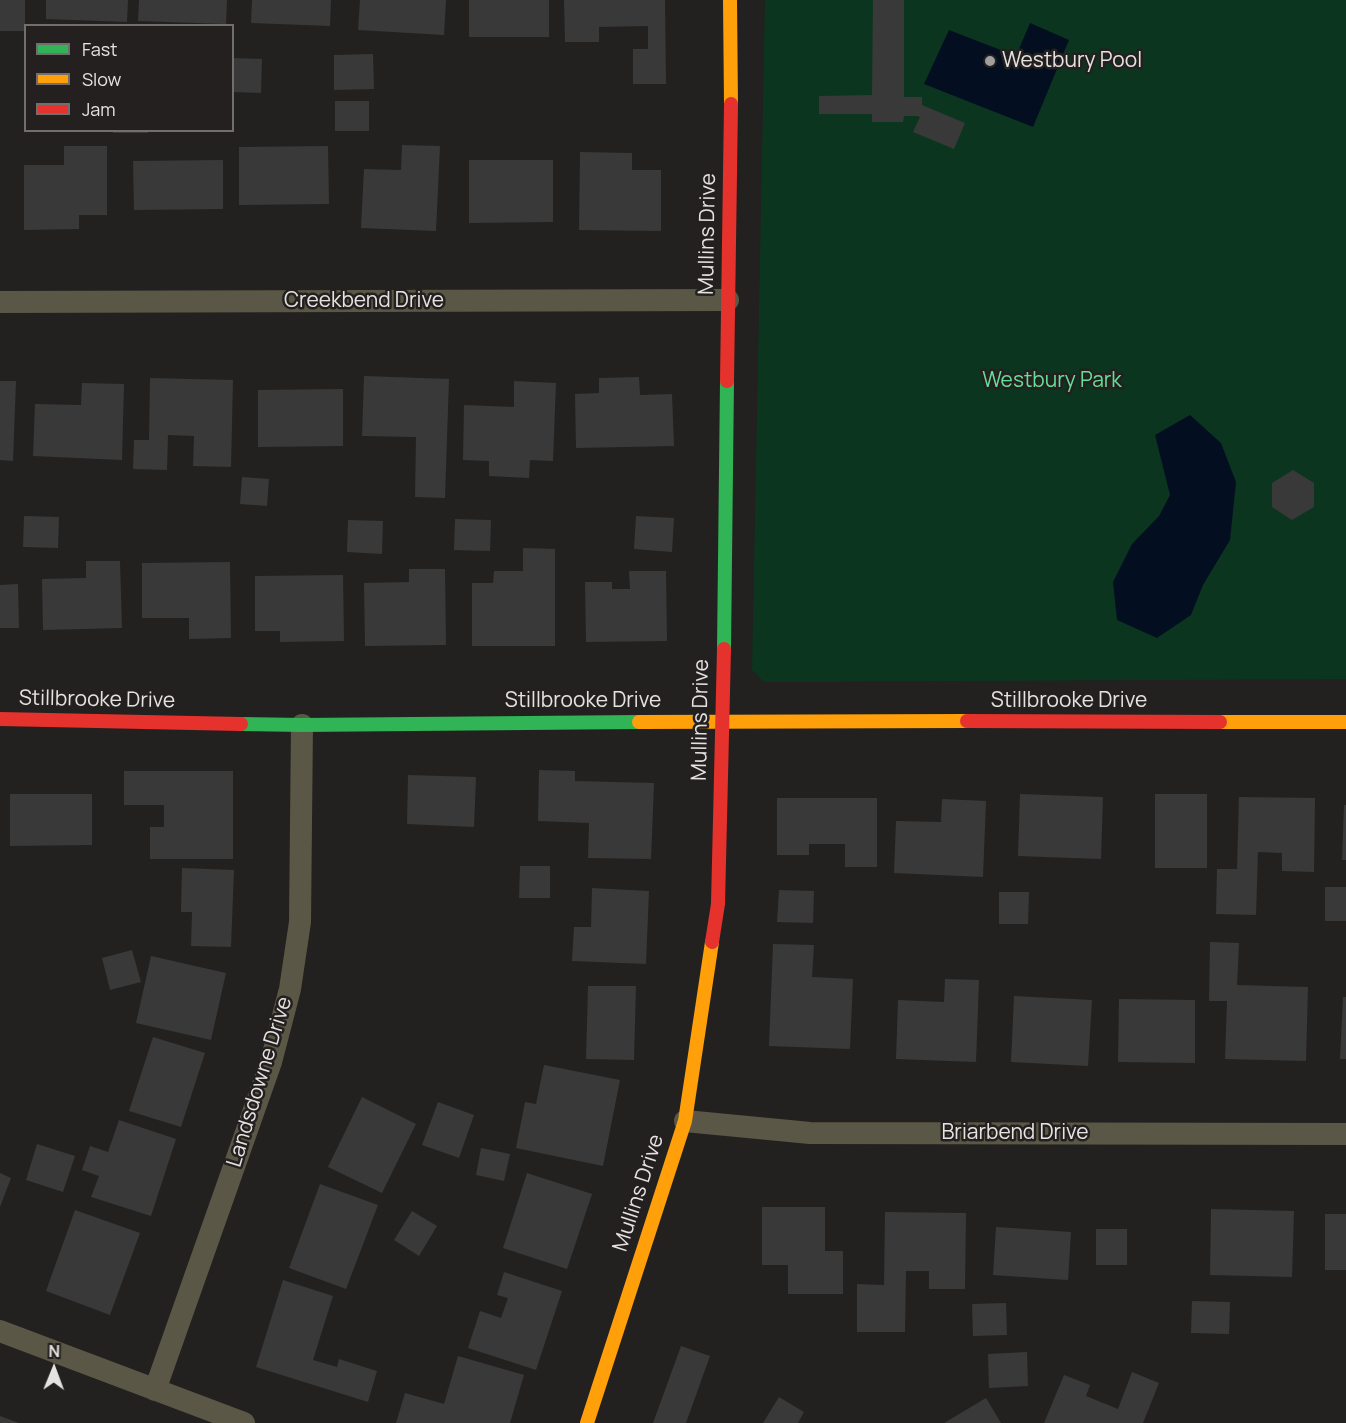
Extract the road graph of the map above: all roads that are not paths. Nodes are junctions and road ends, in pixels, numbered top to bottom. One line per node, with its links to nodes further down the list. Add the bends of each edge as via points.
1 (730, 0): 2 (street, Mullins Drive)
2 (728, 300): 3 (street, Creekbend Drive); 5 (street, Mullins Drive)
3 (0, 302)
4 (0, 719): 7 (street, Stillbrooke Drive)
5 (723, 721): 6 (street, Stillbrooke Drive); 7 (street, Stillbrooke Drive); 8 (street, Mullins Drive, via 718,904)
6 (1346, 722)
7 (303, 725): 11 (street, Landsdowne Drive, via 300,922 290,989 271,1062)
8 (685, 1120): 9 (street, Briarbend Drive, via 810,1133); 13 (street, Mullins Drive)
9 (1346, 1134)
10 (0, 1331): 11 (street)
11 (155, 1390): 12 (street)
12 (244, 1423)
13 (587, 1423)

